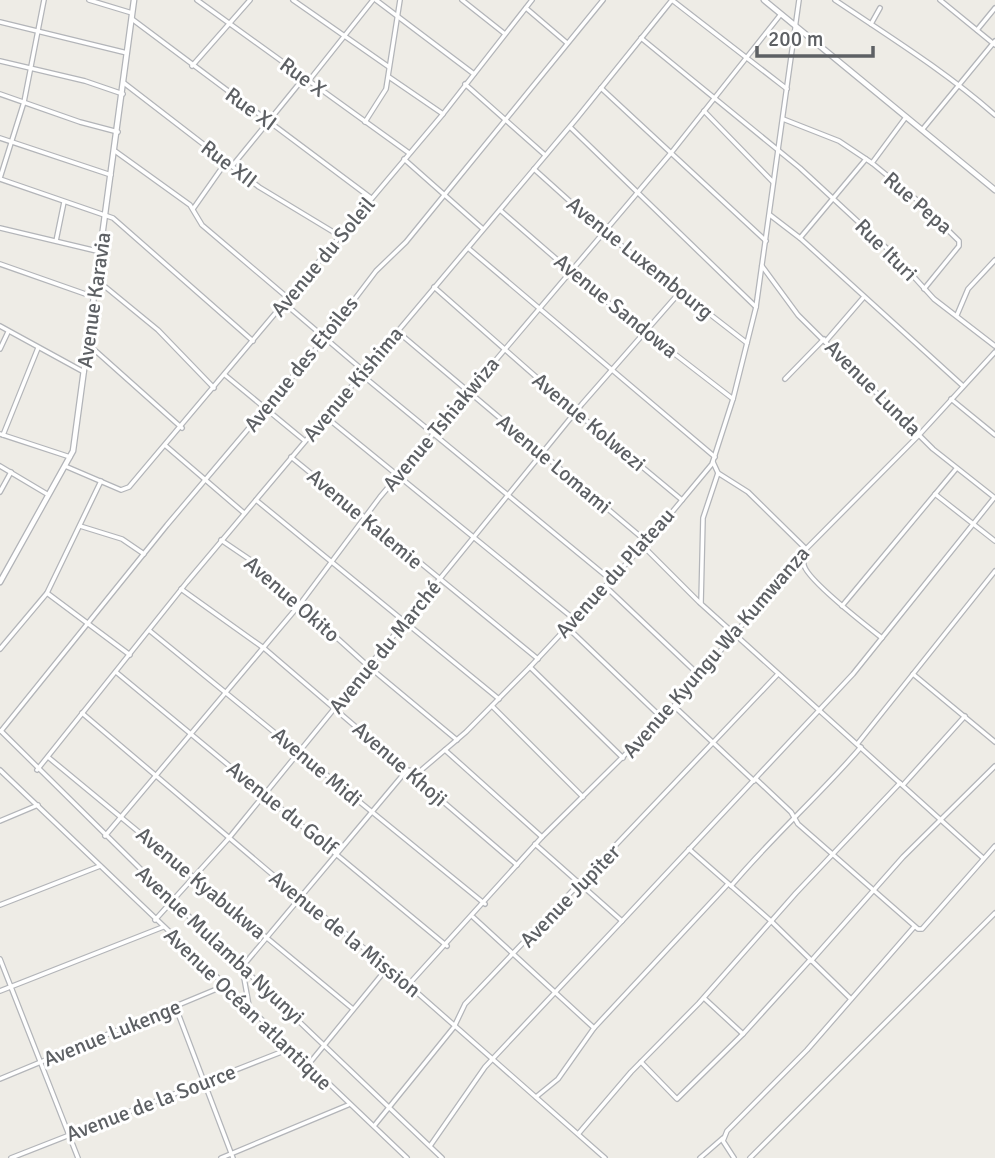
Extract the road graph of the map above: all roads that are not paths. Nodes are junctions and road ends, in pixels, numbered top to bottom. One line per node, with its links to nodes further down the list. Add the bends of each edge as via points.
1 (44, 0): 27 (street)
2 (89, 0): 22 (street)
3 (134, 0): 22 (street, Avenue Karavia)
4 (197, 0): 24 (street, Rue X)
5 (250, 0): 24 (street)
6 (293, 0): 30 (street)
7 (375, 0): 21 (street); 30 (street)
8 (400, 0): 21 (street)
9 (462, 0): 29 (street)
10 (532, 0): 17 (street, Avenue du Soleil)
11 (603, 0): 32 (street, Avenue des Etoiles)
12 (672, 0): 31 (street, Avenue Kishima); 35 (street)
13 (764, 0): 20 (street)
14 (799, 0): 26 (street, Avenue du Plateau)
15 (835, 0): 25 (street)
16 (940, 0): 28 (street)
17 (526, 8): 29 (street, Avenue du Soleil); 32 (street)
18 (880, 8): 25 (street)
19 (995, 8): 28 (street)
20 (781, 14): 26 (street); 35 (street, Avenue Tshiakwiza)
21 (398, 15): 38 (street); 40 (street)
22 (132, 16): 34 (street, Avenue Karavia); 37 (street, Rue XI)
23 (0, 22): 27 (street)
24 (229, 22): 37 (street); 42 (street, Rue X)
25 (871, 24): 45 (street)
26 (795, 26): 47 (street, Avenue du Plateau); 55 (street)
27 (39, 30): 34 (street); 39 (street)
28 (977, 30): 33 (street)
29 (505, 34): 40 (street, Avenue du Soleil)
30 (345, 37): 38 (street); 42 (street)
31 (641, 38): 46 (street, Avenue Kishima); 50 (street, Rue Ituri)
32 (567, 43): 58 (street, Avenue des Etoiles)
33 (994, 43): 45 (street)
34 (127, 53): 43 (street, Avenue Karavia)
35 (747, 58): 47 (street); 50 (street, Avenue Tshiakwiza)
36 (0, 61): 39 (street)
37 (192, 65): 57 (street, Rue XI)
38 (389, 68): 41 (street)
39 (32, 69): 49 (street); 51 (street)
40 (474, 74): 44 (street, Avenue du Soleil)
41 (388, 77): 53 (street); 59 (street, via 383,97)
42 (307, 81): 57 (street, via 298,85); 59 (street, Rue X)
43 (124, 83): 49 (street, Avenue Karavia); 72 (street, Rue XII)
44 (466, 84): 53 (street, Avenue du Soleil); 58 (street)
45 (961, 86): 54 (street); 61 (street)
46 (601, 88): 60 (street, Avenue Kishima); 68 (street)
47 (787, 89): 56 (street, Avenue du Plateau)
48 (0, 94): 51 (street)
49 (123, 94): 62 (street, Avenue Karavia)
50 (715, 98): 52 (street, Avenue Tshiakwiza); 65 (street, Rue Ituri)
51 (24, 102): 62 (street); 64 (street)
52 (705, 111): 68 (street, Avenue Tshiakwiza); 78 (street)
53 (443, 114): 67 (street, Avenue du Soleil)
54 (995, 116)
55 (906, 117): 61 (street); 73 (street, Rue Pepa)
56 (783, 119): 65 (street, Avenue du Plateau); 71 (street, via 839,141)
57 (268, 121): 74 (street); 83 (street, Rue XI)
58 (506, 121): 69 (street); 81 (street, Avenue des Etoiles)
59 (365, 122): 67 (street, Rue X)
60 (570, 127): 69 (street, Avenue Kishima); 80 (street)
61 (922, 130): 79 (street)
62 (118, 132): 66 (street, Avenue Karavia)
63 (0, 138): 64 (street)
64 (12, 142): 76 (street); 77 (street)
65 (779, 150): 78 (street, Avenue du Plateau); 82 (street, Rue Ituri)
66 (115, 151): 76 (street, Avenue Karavia); 85 (street)
67 (409, 153): 70 (street, Avenue du Soleil)
68 (671, 153): 80 (street, Avenue Tshiakwiza); 95 (street)
69 (546, 155): 75 (street, Avenue Kishima)
70 (404, 159): 81 (street); 83 (street, Avenue du Soleil)
71 (866, 159): 73 (street); 82 (street)
72 (226, 162): 74 (street, Rue XII); 85 (street)
73 (872, 163): 104 (street, Rue Pepa, via 959,241)
74 (232, 166): 92 (street, Rue XII)
75 (534, 169): 86 (street, Avenue Kishima); 91 (street, Avenue Luxembourg)
76 (112, 175): 87 (street, Avenue Karavia)
77 (0, 178): 84 (street)
78 (774, 182): 88 (street, Avenue du Plateau)
79 (995, 190)
80 (639, 191): 91 (street, Avenue Tshiakwiza); 109 (street)
81 (444, 194): 90 (street); 116 (street, Avenue des Etoiles)
82 (833, 197): 93 (street); 104 (street, Rue Ituri)
83 (371, 198): 92 (street, Avenue du Soleil)
84 (64, 202): 87 (street); 94 (street)
85 (192, 209): 108 (street, via 202,225)
86 (500, 210): 90 (street, Avenue Kishima); 101 (street, Avenue Sandowa)
87 (106, 215): 97 (street, Avenue Karavia); 118 (street)
88 (770, 215): 93 (street); 95 (street, Avenue du Plateau)
89 (0, 228): 94 (street)
90 (483, 229): 96 (street, Avenue Kishima)
91 (604, 232): 101 (street, Avenue Tshiakwiza); 105 (street, Avenue Luxembourg)
92 (340, 236): 108 (street, Avenue du Soleil)
93 (800, 238): 107 (street)
94 (56, 241): 97 (street)
95 (766, 242): 100 (street, Avenue du Plateau)
96 (468, 248): 103 (street, Avenue Kishima); 110 (street)
97 (101, 252): 102 (street, Avenue Karavia)
98 (995, 260): 111 (street, via 968,289)
99 (0, 264): 106 (street)
100 (762, 267): 109 (street, Avenue du Plateau); 117 (street, Avenue Lunda, via 798,315)
101 (571, 271): 110 (street, Avenue Tshiakwiza); 115 (street, Avenue Sandowa)
102 (97, 280): 106 (street, Avenue Karavia); 131 (street, via 158,330)
103 (434, 287): 114 (street, Avenue Kishima); 123 (street, Avenue Kolwezi)
104 (924, 289): 111 (street, Rue Ituri)
105 (680, 292): 115 (street, Avenue du Marché); 119 (street, Avenue Luxembourg)
106 (95, 298): 120 (street, Avenue Karavia)
107 (863, 299): 117 (street); 130 (street)
108 (286, 301): 116 (street); 118 (street, Avenue du Soleil)
109 (756, 307): 119 (street, Avenue du Plateau)
110 (539, 310): 123 (street, Avenue Tshiakwiza); 125 (street)
111 (957, 315): 124 (street, Rue Ituri)
112 (0, 326): 113 (street)
113 (8, 332): 121 (street); 122 (street)
114 (398, 332): 127 (street, Avenue Kishima); 132 (street, Avenue Lomami)
115 (646, 332): 125 (street, Avenue du Marché); 133 (street, Avenue Sandowa)
116 (326, 337): 127 (street); 135 (street, Avenue des Etoiles)
117 (825, 340): 129 (street); 141 (street, Avenue Lunda)
118 (253, 341): 128 (street, Avenue du Soleil)
119 (747, 343): 133 (street, Avenue du Plateau)
120 (89, 345): 126 (street, Avenue Karavia); 138 (street)
121 (37, 348): 126 (street); 139 (street)
122 (0, 349)
123 (504, 349): 132 (street, Avenue Tshiakwiza); 136 (street, Avenue Kolwezi)
124 (995, 349): 130 (street, Avenue Kyungu Wa Kumwanza)
125 (611, 371): 136 (street, Avenue du Marché); 148 (street)
126 (85, 372): 146 (street, Avenue Karavia)
127 (363, 373): 137 (street, Avenue Kishima); 140 (street)
128 (225, 374): 131 (street, Avenue du Soleil); 135 (street)
129 (785, 379)
130 (963, 386): 134 (street, Avenue Kyungu Wa Kumwanza)
131 (214, 388): 138 (street, Avenue du Soleil)
132 (468, 392): 140 (street, Avenue Tshiakwiza); 145 (street, Avenue Lomami)
133 (733, 400): 148 (street, Avenue du Plateau)
134 (951, 400): 141 (street, Avenue Kyungu Wa Kumwanza); 142 (street)
135 (265, 409): 143 (street); 155 (street, Avenue des Etoiles)
136 (576, 412): 145 (street, Avenue du Marché); 163 (street, Avenue Kolwezi)
137 (326, 417): 143 (street, Avenue Kishima); 154 (street)
138 (182, 428): 144 (street, Avenue du Soleil)
139 (2, 435): 146 (street)
140 (434, 435): 154 (street, Avenue Tshiakwiza); 160 (street)
141 (919, 435): 151 (street, Avenue Lunda); 172 (street, Avenue Kyungu Wa Kumwanza)
142 (995, 435)
143 (305, 441): 147 (street, Avenue Kishima)
144 (166, 446): 155 (street); 156 (street, Avenue du Soleil, via 125,489)
145 (543, 453): 160 (street, Avenue du Marché); 171 (street, Avenue Lomami)
146 (70, 457): 150 (street, Avenue Karavia)
147 (291, 457): 162 (street, Avenue Kishima); 165 (street, Avenue Kalemie)
148 (714, 459): 153 (street); 163 (street, Avenue du Plateau)
149 (0, 466): 152 (street)
150 (65, 466): 156 (street, Avenue du Soleil); 158 (street, Avenue Karavia)
151 (956, 469): 159 (street); 161 (street, Avenue Lunda)
152 (11, 472): 157 (street); 158 (street)
153 (718, 473): 172 (street, via 748,492); 182 (street, via 702,518)
154 (398, 476): 165 (street, Avenue Tshiakwiza); 168 (street)
155 (205, 479): 164 (street); 173 (street, Avenue des Etoiles)
156 (101, 481): 167 (street)
157 (0, 491)
158 (47, 494): 178 (street, Avenue Karavia)
159 (935, 494): 166 (street); 184 (street)
160 (509, 495): 168 (street, Avenue du Marché); 177 (street)
161 (995, 498): 166 (street)
162 (256, 500): 164 (street, Avenue Kishima); 174 (street)
163 (682, 500): 171 (street, Avenue du Plateau)
164 (245, 513): 169 (street, Avenue Kishima)
165 (365, 518): 174 (street, Avenue Tshiakwiza); 176 (street, Avenue Kalemie)
166 (972, 522): 170 (street); 191 (street)
167 (80, 526): 173 (street, via 122,539); 181 (street)
168 (474, 536): 176 (street, Avenue du Marché); 185 (street)
169 (221, 540): 180 (street, Avenue Kishima); 183 (street, Avenue Okito)
170 (995, 541)
171 (645, 543): 177 (street, Avenue du Plateau); 182 (street, Avenue Lomami)
172 (806, 549): 184 (street, via 804,566); 190 (street, Avenue Kyungu Wa Kumwanza)
173 (144, 554): 186 (street, Avenue des Etoiles)
174 (332, 563): 183 (street, Avenue Tshiakwiza); 187 (street)
175 (995, 571): 200 (street)
176 (439, 580): 187 (street, Avenue du Marché); 195 (street, Avenue Kalemie)
177 (611, 580): 179 (street, Avenue du Plateau)
178 (0, 582)
179 (606, 586): 185 (street, Avenue du Plateau); 201 (street)
180 (181, 590): 189 (street, Avenue Kishima); 192 (street, Avenue Khoji)
181 (47, 593): 186 (street); 193 (street)
182 (701, 603): 190 (street, Avenue Lomami)
183 (300, 604): 192 (street, Avenue Tshiakwiza); 196 (street, Avenue Okito)
184 (842, 606): 191 (street)
185 (574, 619): 188 (street, Avenue du Plateau)
186 (87, 622): 194 (street); 211 (street, Avenue des Etoiles)
187 (404, 622): 196 (street, Avenue du Marché); 203 (street)
188 (566, 627): 195 (street, Avenue du Plateau); 210 (street)
189 (150, 631): 194 (street, Avenue Kishima); 202 (street, Avenue Midi)
190 (735, 635): 199 (street, Avenue Lomami); 201 (street, Avenue Kyungu Wa Kumwanza)
191 (882, 638): 207 (street)
192 (263, 647): 202 (street, Avenue Tshiakwiza); 206 (street, Avenue Khoji)
193 (0, 649)
194 (130, 655): 198 (street, Avenue Kishima)
195 (538, 659): 197 (street, Avenue du Plateau)
196 (368, 666): 206 (street, Avenue du Marché); 213 (street, Avenue Okito)
197 (530, 667): 203 (street, Avenue du Plateau); 220 (street)
198 (116, 672): 208 (street, Avenue Kishima); 212 (street, Avenue du Golf)
199 (778, 674): 207 (street, Avenue Lomami); 214 (street, Avenue Jupiter)
200 (913, 674): 209 (street); 216 (street)
201 (700, 676): 205 (street, Avenue Kyungu Wa Kumwanza)
202 (225, 691): 212 (street, Avenue Tshiakwiza); 218 (street, Avenue Midi)
203 (499, 699): 204 (street, Avenue du Plateau)
204 (492, 706): 213 (street, Avenue du Plateau); 229 (street)
205 (674, 706): 210 (street, Avenue Kyungu Wa Kumwanza); 214 (street)
206 (335, 709): 218 (street, Avenue du Marché); 224 (street, Avenue Khoji)
207 (820, 710): 216 (street, Avenue Lomami); 226 (street)
208 (82, 713): 219 (street, Avenue Kishima); 225 (street, Avenue de la Mission)
209 (965, 716): 215 (street); 227 (street)
210 (662, 718): 220 (street, Avenue Kyungu Wa Kumwanza)
211 (0, 731): 223 (street, Avenue Mulamba Nyunyi)
212 (191, 733): 225 (street, Avenue Tshiakwiza); 228 (street, Avenue du Golf)
213 (457, 740): 217 (street, Avenue du Plateau)
214 (715, 742): 226 (street); 248 (street, Avenue Jupiter)
215 (995, 742)
216 (859, 745): 227 (street, Avenue Lomami); 233 (street)
217 (445, 750): 224 (street, Avenue du Plateau, via 419,772); 237 (street)
218 (298, 752): 228 (street, Avenue du Marché); 231 (street, Avenue Midi)
219 (48, 757): 223 (street, Avenue Kishima); 232 (street, Avenue Kyabukwa)
220 (623, 758): 229 (street, Avenue Kyungu Wa Kumwanza)
221 (995, 766): 234 (street)
222 (0, 770): 230 (street, Avenue Océan atlantique)
223 (37, 770): 236 (street, Avenue Mulamba Nyunyi)
224 (407, 770): 231 (street, Avenue du Plateau); 245 (street, Avenue Khoji)
225 (156, 777): 232 (street, Avenue Tshiakwiza); 238 (street, Avenue de la Mission)
226 (755, 780): 233 (street); 241 (street)
227 (901, 784): 234 (street, Avenue Lomami); 243 (street)
228 (263, 794): 238 (street, Avenue du Marché); 242 (street, Avenue du Golf)
229 (583, 797): 237 (street, Avenue Kyungu Wa Kumwanza)
230 (38, 805): 235 (street); 246 (street, Avenue Océan atlantique)
231 (371, 812): 242 (street, Avenue du Plateau); 253 (street, Avenue Midi)
232 (121, 817): 236 (street, Avenue Tshiakwiza); 247 (street, Avenue Kyabukwa)
233 (793, 819): 243 (street); 249 (street)
234 (941, 820): 244 (street, Avenue Lomami); 250 (street)
235 (0, 821)
236 (105, 836): 252 (street, Avenue Mulamba Nyunyi)
237 (542, 837): 239 (street, Avenue Kyungu Wa Kumwanza)
238 (229, 838): 247 (street, Avenue du Marché); 251 (street, Avenue de la Mission)
239 (536, 844): 245 (street, Avenue Kyungu Wa Kumwanza); 248 (street)
240 (995, 846): 244 (street)
241 (689, 849): 249 (street); 258 (street)
242 (337, 853): 251 (street, Avenue du Plateau); 263 (street, Avenue du Golf)
243 (834, 854): 250 (street); 259 (street)
244 (984, 858): 260 (street, via 922,929)
245 (517, 864): 253 (street, Avenue Kyungu Wa Kumwanza)
246 (100, 866): 254 (street); 257 (street, Avenue Océan atlantique)
247 (194, 877): 252 (street, Avenue du Marché); 262 (street, Avenue Kyabukwa)
248 (581, 885): 258 (street); 264 (street, Avenue Jupiter)
249 (730, 885): 259 (street); 280 (street)
250 (875, 892): 260 (street); 266 (street)
251 (299, 897): 262 (street, Avenue du Plateau); 268 (street, Avenue de la Mission)
252 (172, 901): 257 (street, Avenue du Marché); 267 (street, Avenue Mulamba Nyunyi)
253 (485, 904): 256 (street, Avenue Kyungu Wa Kumwanza)
254 (0, 905)
255 (995, 913): 307 (street)
256 (473, 917): 263 (street, Avenue Kyungu Wa Kumwanza); 264 (street)
257 (155, 920): 261 (street, Avenue Océan atlantique)
258 (622, 921): 273 (street)
259 (771, 921): 266 (street); 274 (street)
260 (914, 926): 275 (street)
261 (163, 928): 270 (street, Avenue Océan atlantique); 271 (street)
262 (266, 938): 267 (street, Avenue du Plateau); 277 (street, Avenue Kyabukwa)
263 (447, 946): 269 (street, Avenue Kyungu Wa Kumwanza)
264 (515, 953): 273 (street); 279 (street, Avenue Jupiter, via 465,1003)
265 (0, 959): 271 (street)
266 (811, 960): 275 (street); 281 (street)
267 (242, 967): 278 (street); 282 (street, Avenue Mulamba Nyunyi)
268 (388, 967): 269 (street, Avenue de la Mission); 277 (street)
269 (409, 984): 279 (street, Avenue de la Mission)
270 (224, 986): 276 (street, Avenue Lukenge); 278 (street, Avenue Océan atlantique)
271 (10, 987): 272 (street); 286 (street)
272 (0, 991)
273 (556, 992): 280 (street); 284 (street)
274 (704, 998): 281 (street); 285 (street)
275 (851, 999): 296 (street)
276 (176, 1008): 286 (street, Avenue Lukenge); 289 (street)
277 (353, 1009): 282 (street)
278 (250, 1011): 283 (street, Avenue Océan atlantique)
279 (454, 1027): 284 (street, Avenue de la Mission); 292 (street, Avenue Jupiter)
280 (594, 1028): 290 (street, via 558,1079)
281 (743, 1034): 285 (street, via 676,1099)
282 (325, 1044): 287 (street); 292 (street, Avenue Mulamba Nyunyi)
283 (291, 1048): 287 (street, Avenue Océan atlantique); 289 (street, Avenue de la Source)
284 (492, 1059): 290 (street, Avenue de la Mission); 297 (street)
285 (641, 1062): 294 (street)
286 (40, 1063): 288 (street, Avenue Lukenge); 295 (street)
287 (308, 1065): 291 (street, Avenue Océan atlantique)
288 (0, 1079)
289 (203, 1083): 295 (street, Avenue de la Source); 298 (street)
290 (536, 1097): 294 (street, Avenue de la Mission)
291 (348, 1104): 293 (street, Avenue Océan atlantique); 298 (street)
292 (391, 1107): 293 (street, Avenue Jupiter); 297 (street, Avenue Mulamba Nyunyi)
293 (374, 1126): 302 (street, Avenue Océan atlantique)
294 (579, 1133): 304 (street, Avenue de la Mission)
295 (68, 1136): 299 (street, Avenue de la Source); 300 (street)
296 (723, 1138): 305 (street); 306 (street)
297 (430, 1146): 303 (street, Avenue Mulamba Nyunyi)
298 (232, 1156): 301 (street)
299 (11, 1158)
300 (78, 1158)
301 (221, 1158)
302 (407, 1158)
303 (442, 1158)
304 (605, 1158)
305 (700, 1158)
306 (734, 1158)
307 (750, 1158)

